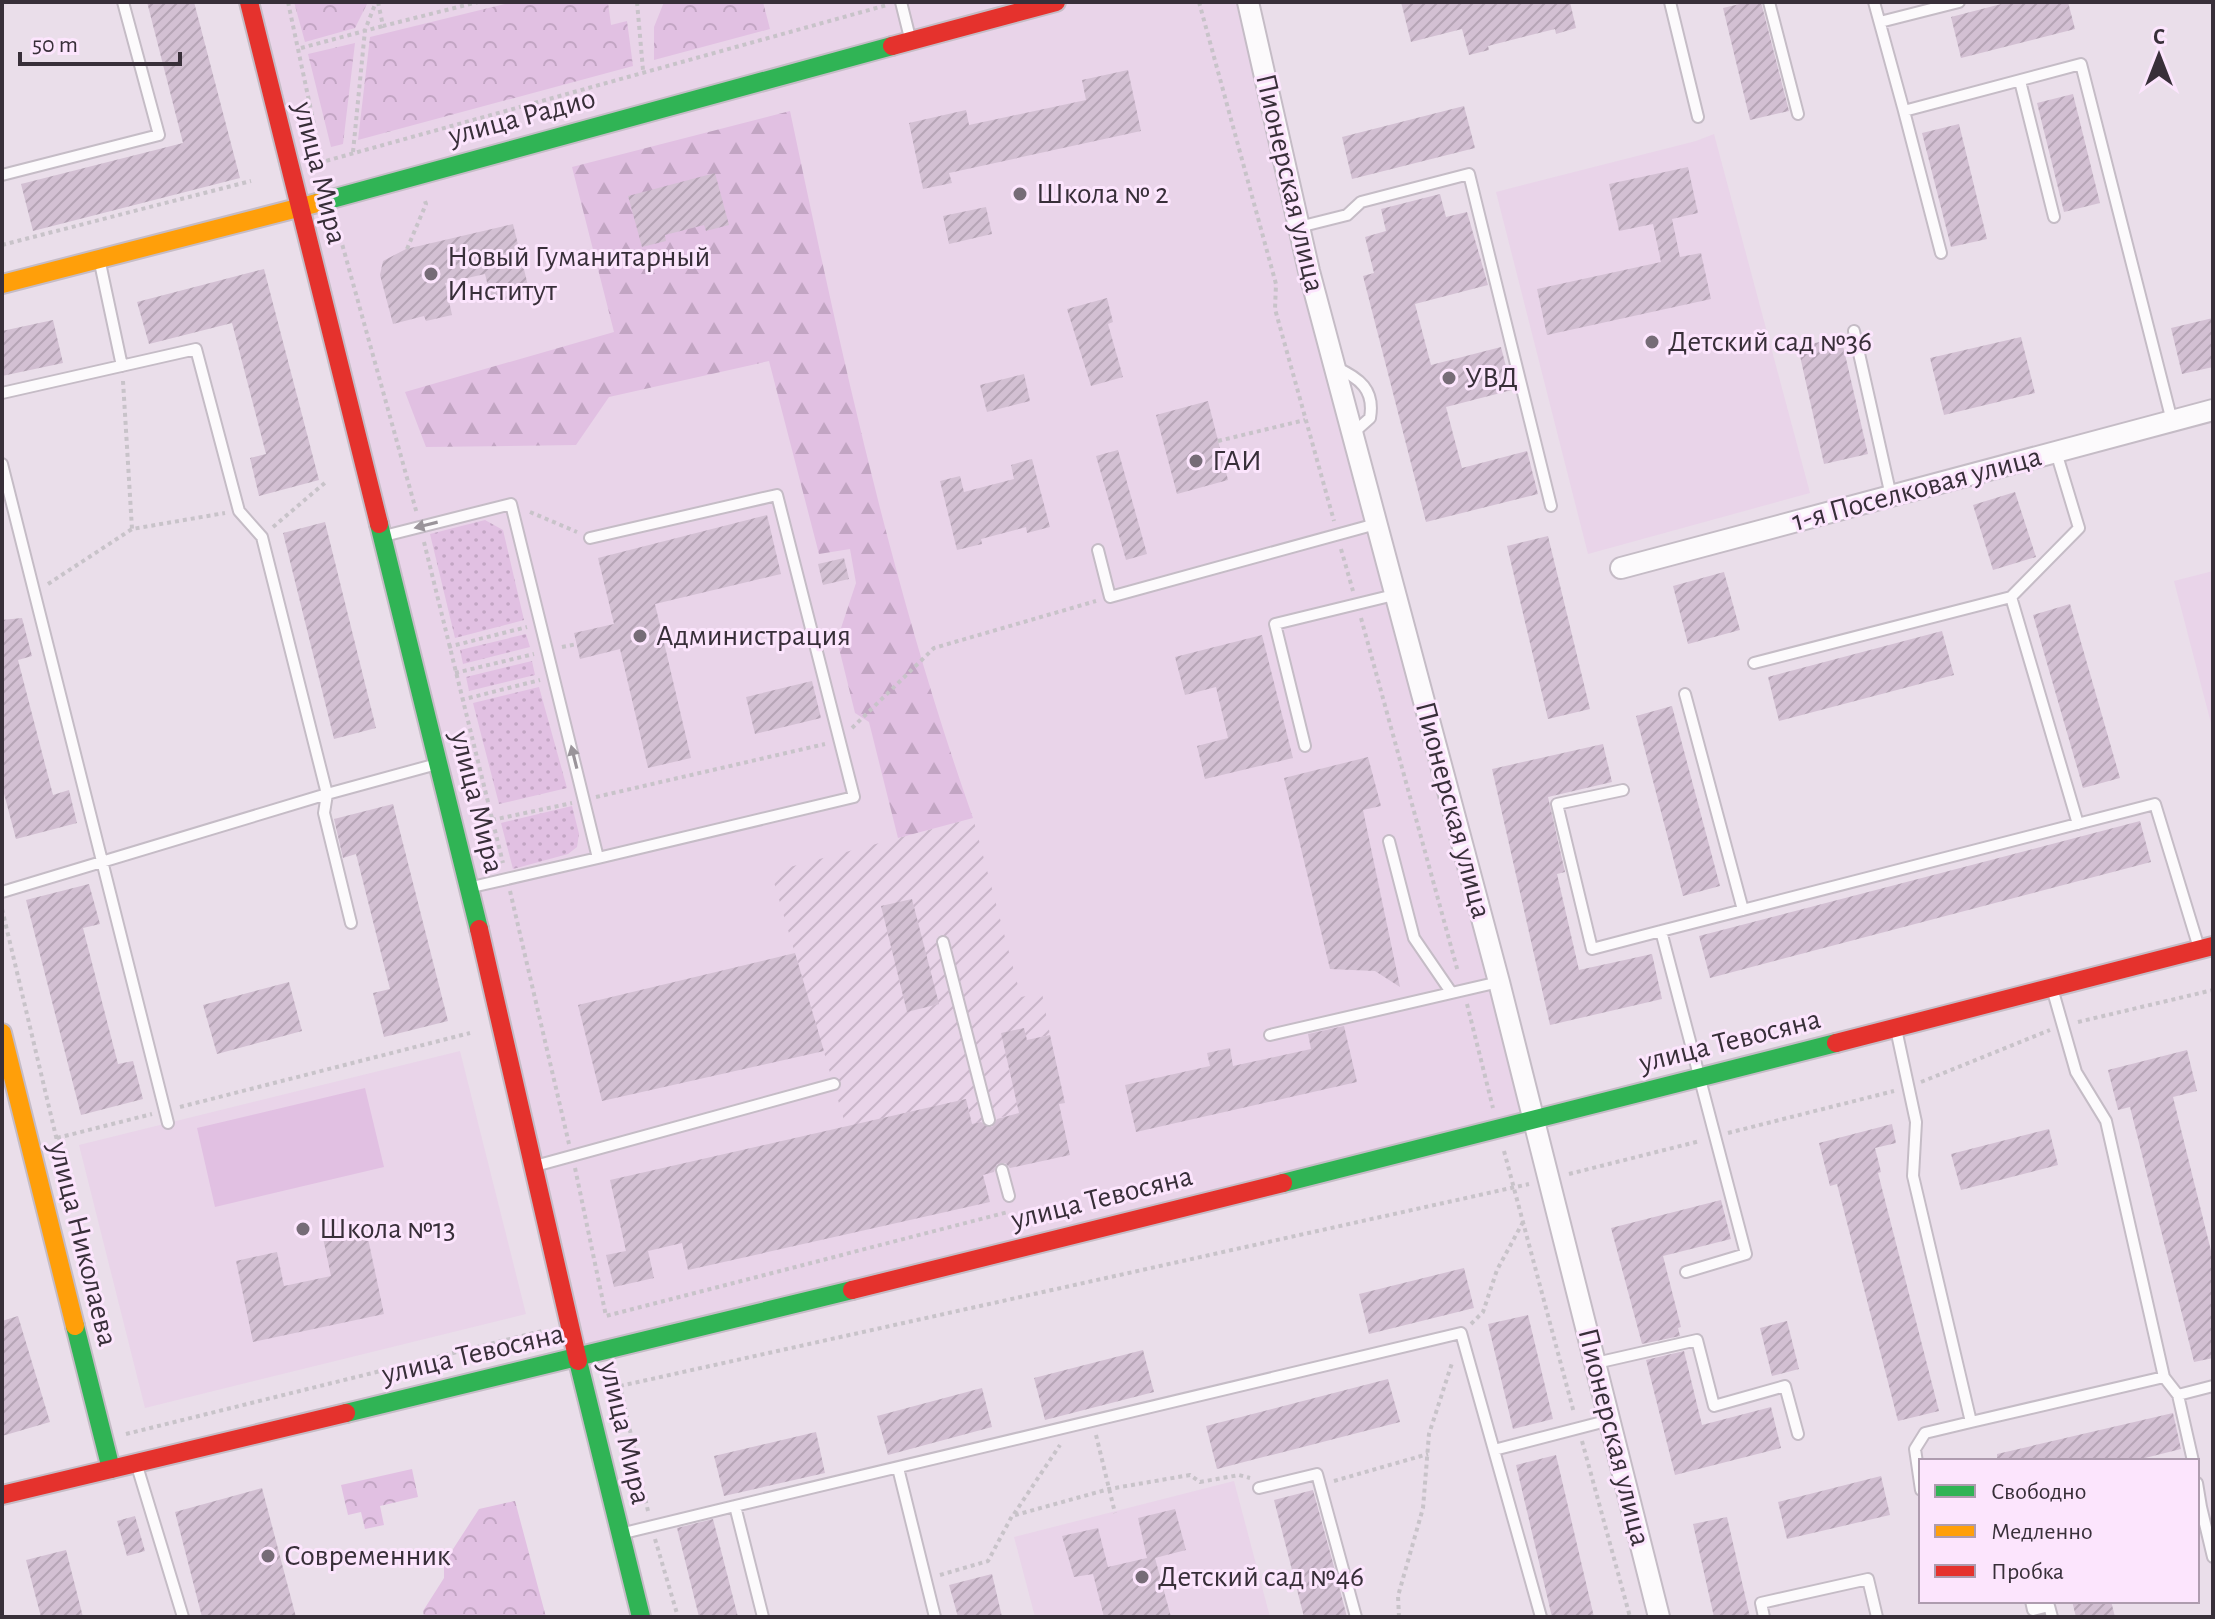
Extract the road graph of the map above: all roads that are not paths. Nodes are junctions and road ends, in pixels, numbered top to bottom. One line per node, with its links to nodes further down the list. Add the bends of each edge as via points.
1 (123, 2): 16 (lane, via 159,135)
2 (249, 2): 17 (main road, улица Мира)
3 (899, 2): 11 (lane)
4 (1056, 2): 11 (main road, улица Радио)
5 (1248, 2): 19 (street, Пионерская улица)
6 (1670, 2): 15 (lane)
7 (1769, 2): 14 (lane)
8 (1874, 2): 10 (lane)
9 (1959, 2): 10 (lane)
10 (1880, 22): 13 (lane)
11 (911, 40): 17 (main road, улица Радио)
12 (2020, 81): 13 (lane); 18 (lane); 27 (lane, via 2081,64)
13 (1904, 111): 20 (lane)
14 (1798, 114)
15 (1698, 117)
16 (2, 175)
17 (300, 207): 21 (main road, улица Радио); 33 (main road, улица Мира)
18 (2054, 217)
19 (1299, 227): 31 (lane, via 1347,215 1361,202 1469,174); 32 (street, Пионерская улица)
20 (1941, 253)
21 (99, 259): 22 (main road, улица Радио); 24 (lane)
22 (2, 284)
23 (1854, 331): 30 (lane)
24 (122, 366): 25 (lane); 44 (lane, via 196,349 239,511 262,537)
25 (2, 393)
26 (2213, 410): 27 (street, 1-я Поселковая улица)
27 (2172, 421): 28 (street, 1-я Поселковая улица)
28 (2056, 452): 30 (street, 1-я Поселковая улица); 38 (lane, via 2079,528)
29 (2, 464): 48 (lane)
30 (1891, 496): 36 (street, 1-я Поселковая улица)
31 (1551, 506)
32 (1376, 524): 35 (lane, via 1110,597); 37 (street, Пионерская улица)
33 (382, 537): 42 (main road, улица Мира); 47 (lane, one-way to 33, via 511,504)
34 (590, 538): 47 (lane, via 777,495 854,797)
35 (1098, 550)
36 (1621, 568)
37 (1394, 595): 41 (lane, via 1275,624); 56 (street, Пионерская улица)
38 (2011, 597): 39 (lane); 45 (lane)
39 (1754, 663)
40 (1685, 694): 51 (lane)
41 (1305, 746)
42 (439, 764): 44 (lane); 49 (main road, улица Мира)
43 (1623, 790): 53 (lane, via 1557,804 1592,949)
44 (327, 794): 48 (lane); 52 (lane, via 324,813)
45 (2078, 824): 51 (lane); 55 (lane, via 2155,804)
46 (1389, 841): 58 (lane, via 1414,938)
47 (598, 858): 49 (lane)
48 (102, 860): 50 (lane); 66 (lane)
49 (470, 888): 67 (main road, улица Мира)
50 (2, 892)
51 (1743, 910): 53 (lane)
52 (351, 923)
53 (1661, 931): 62 (lane)
54 (943, 942): 64 (lane)
55 (2206, 948): 57 (main road, улица Тевосяна)
56 (1499, 982): 58 (lane); 65 (street, Пионерская улица)
57 (2052, 987): 59 (main road, улица Тевосяна); 73 (lane, via 2076,1072 2106,1121)
58 (1451, 992): 61 (lane)
59 (1896, 1027): 62 (main road, улица Тевосяна); 77 (lane, via 1916,1122 1913,1176)
60 (2, 1033): 83 (main road, улица Николаева)
61 (1270, 1035)
62 (1700, 1077): 65 (main road, улица Тевосяна); 70 (lane, via 1746,1254)
63 (834, 1084): 67 (lane)
64 (989, 1120)
65 (1534, 1120): 71 (main road, улица Тевосяна); 72 (street, Пионерская улица)
66 (168, 1123)
67 (534, 1166): 71 (main road, улица Мира)
68 (1002, 1170): 69 (lane)
69 (1009, 1196)
70 (1686, 1272)
71 (579, 1358): 81 (main road, улица Тевосяна); 89 (main road, улица Мира)
72 (1596, 1363): 76 (street, Пионерская улица); 78 (lane, via 1697,1340 1714,1406 1785,1386)
73 (2164, 1377): 75 (lane); 77 (lane)
74 (2213, 1386): 75 (lane)
75 (2178, 1395): 80 (lane)
76 (1610, 1420): 79 (lane); 98 (street, Пионерская улица)
77 (1971, 1422): 84 (lane, via 1925,1433 1915,1449)
78 (1798, 1434)
79 (1494, 1450): 82 (lane, via 1461,1333); 97 (lane)
80 (2193, 1459)
81 (136, 1463): 83 (main road, улица Тевосяна); 92 (lane)
82 (898, 1468): 87 (lane); 95 (lane)
83 (111, 1469): 86 (main road, улица Тевосяна)
84 (1919, 1476)
85 (1259, 1488): 96 (lane, via 1317,1474)
86 (2, 1495)
87 (735, 1506): 89 (lane); 94 (lane)
88 (2199, 1508): 90 (lane)
89 (620, 1534): 93 (main road, улица Мира)
90 (2213, 1557)
91 (2031, 1603): 101 (lane, via 2033,1610 2049,1606)
92 (183, 1617)
93 (641, 1617)
94 (763, 1617)
95 (935, 1617)
96 (1356, 1617)
97 (1541, 1617)
98 (1659, 1617)
99 (1764, 1617): 100 (lane, via 1761,1603 1868,1579)
100 (1877, 1617)
101 (2052, 1617)

